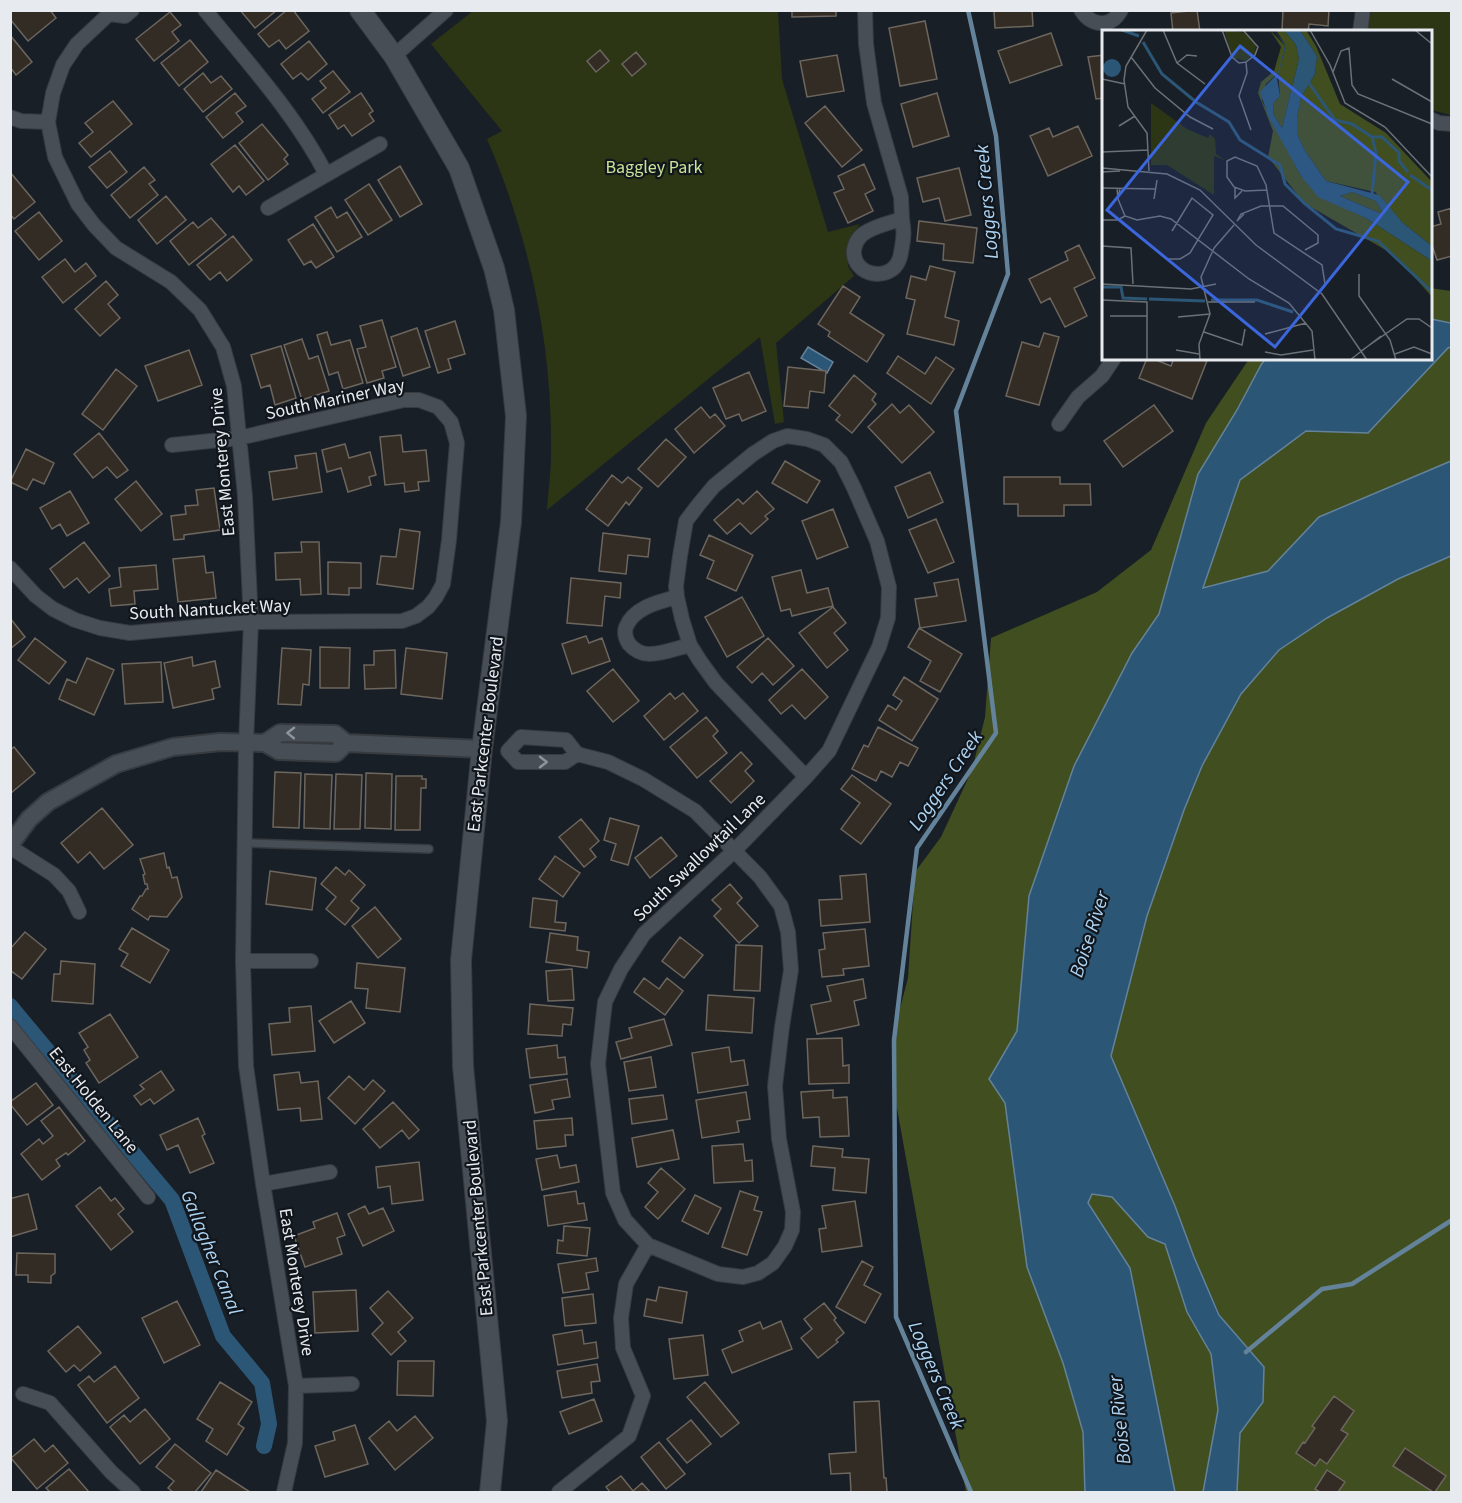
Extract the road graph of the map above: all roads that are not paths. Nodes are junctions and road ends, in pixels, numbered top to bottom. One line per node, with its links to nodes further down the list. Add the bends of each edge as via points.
1 (132, 10): 9 (street, East Monterey Drive, via 125,16)
2 (205, 10): 17 (street, via 284,107)
3 (360, 10): 11 (main road, East Parkcenter Boulevard)
4 (446, 10): 11 (street)
5 (865, 10): 19 (street, via 874,103 900,197)
6 (1081, 10): 7 (street, via 1085,17 1098,23 1113,20)
7 (1121, 10)
8 (1364, 10): 10 (street)
9 (109, 12): 14 (street, East Monterey Drive, via 77,44 63,65)
10 (1360, 30)
11 (394, 56): 30 (main road, East Parkcenter Boulevard, via 459,168 494,268 504,310 516,416 511,510)
12 (10, 117): 14 (street)
13 (1432, 120): 15 (street)
14 (48, 122): 22 (street, East Monterey Drive, via 55,157 78,204 94,225 116,248 171,282 200,309 223,346 234,386)
15 (1452, 124)
16 (380, 144): 17 (street)
17 (326, 174): 18 (street)
18 (268, 208)
19 (902, 219)
20 (1113, 360): 21 (street)
21 (1059, 424)
22 (239, 438): 23 (street, South Mariner Way); 26 (street, South Mariner Way, via 404,400 419,400 438,407 451,422 457,443 443,584); 27 (street, East Monterey Drive)
23 (172, 445)
24 (10, 568): 27 (street, South Nantucket Way, via 53,609 100,628 130,633)
25 (677, 597): 28 (street); 28 (street, via 640,610 629,619 626,640 633,649 647,654); 33 (street, South Swallowtail Lane, via 686,521 714,486 753,454 787,436 824,445 841,462 877,541 889,587 888,618 879,647 830,752)
26 (428, 607): 27 (street, South Nantucket Way, via 402,621)
27 (251, 622): 29 (street, East Monterey Drive)
28 (690, 645): 33 (street, via 716,683)
29 (246, 742): 30 (street, via 266,743 280,733 335,734 346,743); 34 (street, East Monterey Drive); 35 (street, via 173,747 116,764 48,802 28,819)
30 (482, 749): 31 (street); 51 (main road, East Parkcenter Boulevard, via 461,960 463,1066 497,1421)
31 (508, 751): 32 (street, one-way to 32, via 518,762 565,762); 32 (street, via 521,737 566,740)
32 (577, 754): 37 (street, via 608,762 695,811)
33 (806, 777): 37 (street, South Swallowtail Lane)
34 (245, 843): 36 (lane); 39 (street, East Monterey Drive)
35 (10, 846): 38 (street, via 54,875 69,891)
36 (429, 849)
37 (734, 851): 45 (street, South Swallowtail Lane, via 644,934 605,1002 598,1064 613,1192 625,1220); 45 (street, via 781,906 788,932 791,970 775,1086 779,1139 793,1212 792,1230 773,1263 743,1277 718,1274)
38 (79, 912)
39 (243, 961): 40 (street); 43 (street, East Monterey Drive, via 246,1066)
40 (311, 961)
41 (10, 1026): 44 (street, East Holden Lane)
42 (330, 1172): 43 (street)
43 (263, 1184): 47 (street, East Monterey Drive)
44 (148, 1197)
45 (648, 1245): 52 (street, via 626,1284 621,1318 623,1348 643,1396 640,1406 629,1436)
46 (352, 1384): 47 (street)
47 (296, 1386): 50 (street, East Monterey Drive, via 295,1443)
48 (23, 1394): 49 (street, via 50,1403)
49 (133, 1492)
50 (284, 1492)
51 (490, 1492)
52 (559, 1492)

